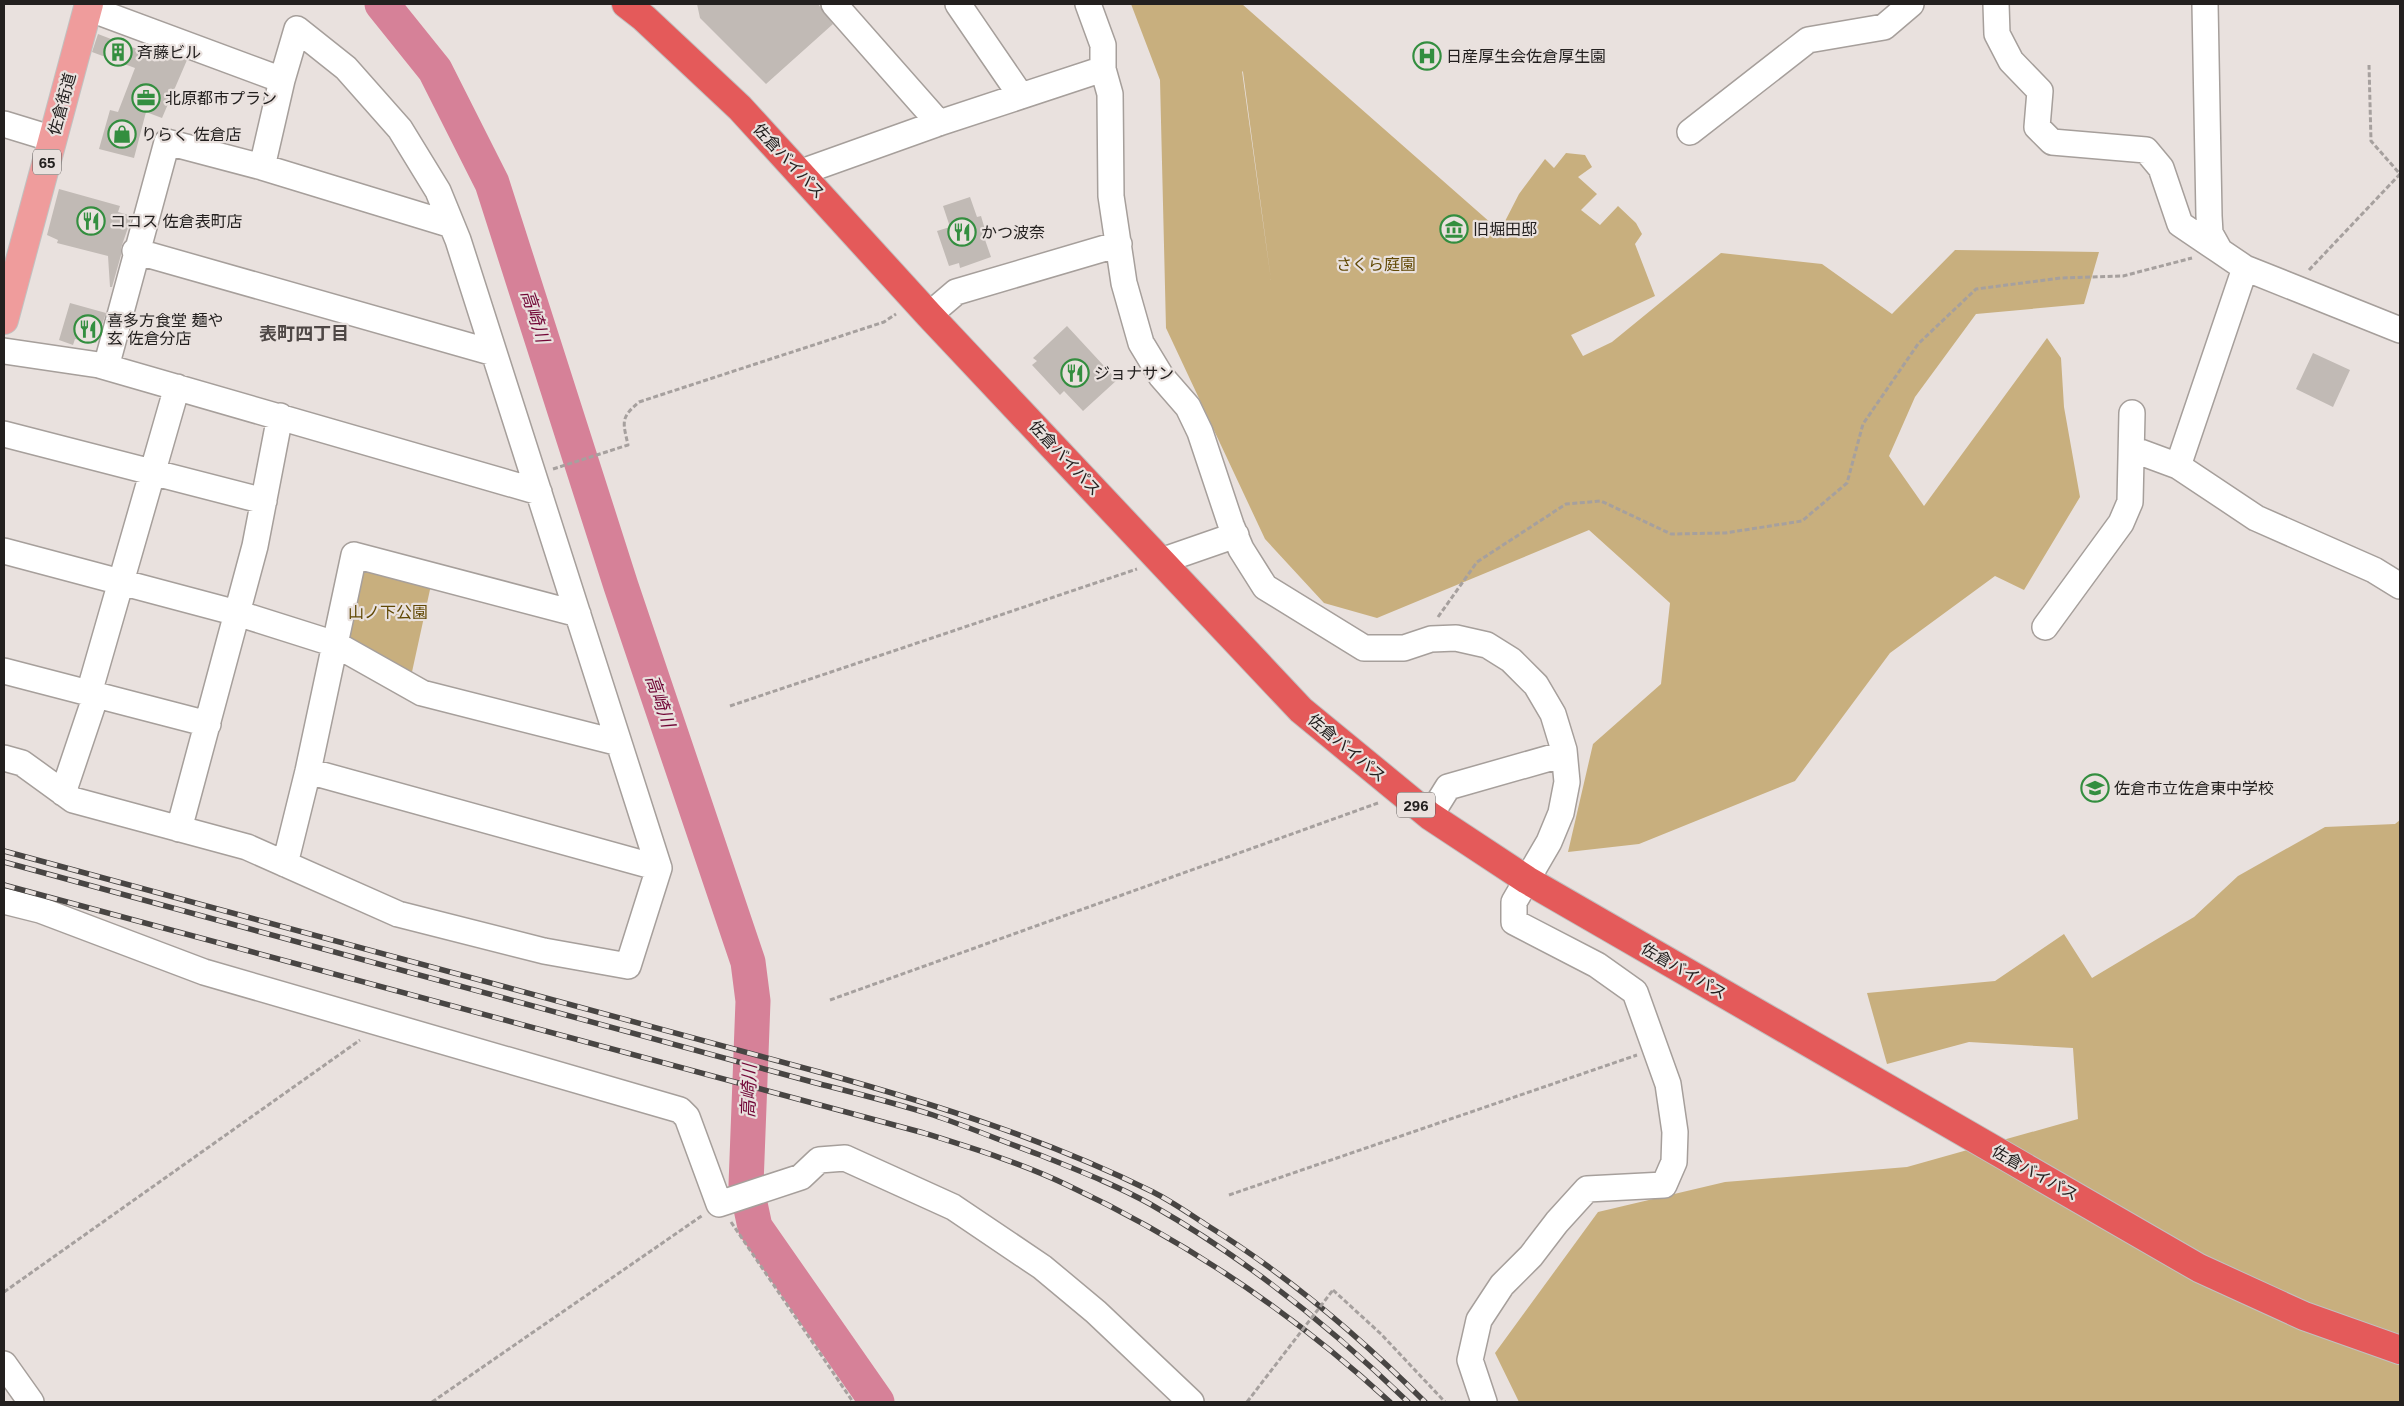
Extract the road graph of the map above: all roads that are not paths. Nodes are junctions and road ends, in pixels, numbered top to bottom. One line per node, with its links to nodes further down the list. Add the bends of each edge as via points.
1 (834, 4): 12 (street)
2 (958, 4): 11 (street)
3 (1088, 4): 9 (street, via 1103,46)
4 (1911, 4): 14 (street, via 1884,27 1808,40)
5 (1996, 4): 21 (street, via 1997,34 2004,48 2011,61 2040,91 2037,127 2052,142 2146,150 2161,168 2180,224)
6 (2205, 4): 21 (street, via 2208,216 2210,233)
7 (89, 6): 10 (street); 15 (main road, 佐倉街道 / 65)
8 (641, 8): 17 (highway, 佐倉バイパス / 296)
9 (1103, 69): 11 (street); 19 (street, via 1110,94 1111,196)
10 (282, 80): 16 (street); 18 (street, via 297,29 346,68 400,129 438,191)
11 (1021, 96): 12 (street)
12 (939, 123): 17 (street)
13 (4, 124): 15 (street)
14 (1690, 132)
15 (53, 139): 24 (main road, 佐倉街道 / 65)
16 (262, 167): 18 (street); 20 (street, via 167,142)
17 (799, 173): 23 (highway, 佐倉バイパス / 296)
18 (452, 225): 27 (street)
19 (1118, 244): 23 (street, via 956,292); 38 (street, via 1124,283 1141,343 1160,376 1188,406)
20 (135, 251): 27 (street); 28 (street)
21 (2220, 251): 22 (street)
22 (2245, 268): 25 (street); 34 (street)
23 (922, 307): 40 (highway, 佐倉バイパス / 296)
24 (4, 320)
25 (2400, 330)
26 (4, 351): 28 (street)
27 (494, 353): 36 (street)
28 (106, 367): 29 (street)
29 (177, 387): 31 (street); 35 (street)
30 (2132, 413): 33 (street)
31 (280, 416): 36 (street); 37 (street)
32 (4, 434): 35 (street)
33 (2132, 449): 34 (street); 45 (street, via 2130,502 2121,523)
34 (2178, 466): 42 (street, via 2256,518 2374,570)
35 (153, 472): 37 (street); 41 (street)
36 (536, 483): 44 (street)
37 (264, 501): 43 (street)
38 (1236, 535): 40 (street); 51 (street, via 1265,587 1364,648 1404,648 1431,639 1456,638 1487,645 1511,660 1536,685 1553,714)
39 (4, 551): 41 (street)
40 (1161, 561): 55 (highway, 佐倉バイパス / 296, via 1301,710)
41 (121, 582): 43 (street); 48 (street)
42 (2400, 586)
43 (237, 613): 46 (street); 49 (street)
44 (578, 614): 46 (street, via 354,555); 50 (street)
45 (2044, 627)
46 (335, 644): 50 (street, via 422,693); 53 (street)
47 (4, 670): 48 (street)
48 (92, 694): 49 (street); 54 (street)
49 (208, 724): 56 (street)
50 (619, 743): 58 (street)
51 (1564, 754): 55 (street, via 1448,788); 59 (street, via 1567,782 1560,814 1549,842)
52 (4, 758): 54 (street, via 22,763)
53 (308, 771): 57 (street); 58 (street)
54 (63, 793): 56 (street, via 73,800)
55 (1430, 816): 59 (highway, 佐倉バイパス / 296)
56 (179, 829): 57 (street, via 247,847)
57 (285, 864): 58 (street, via 398,914 544,951 628,966)
58 (659, 868)
59 (1527, 880): 61 (highway, 佐倉バイパス / 296, via 2199,1268 2304,1316); 65 (street, via 1514,902 1514,922 1597,965 1635,992 1668,1084 1675,1132 1674,1162 1664,1185 1586,1189 1531,1256 1502,1285 1479,1320 1470,1360)
60 (4, 901): 64 (street, via 40,910 204,972 680,1110 688,1116 719,1204 801,1176 820,1160 845,1158 953,1208 1048,1273 1096,1312)
61 (2400, 1350)
62 (4, 1364): 63 (street)
63 (31, 1402)
64 (1191, 1402)
65 (1484, 1402)

